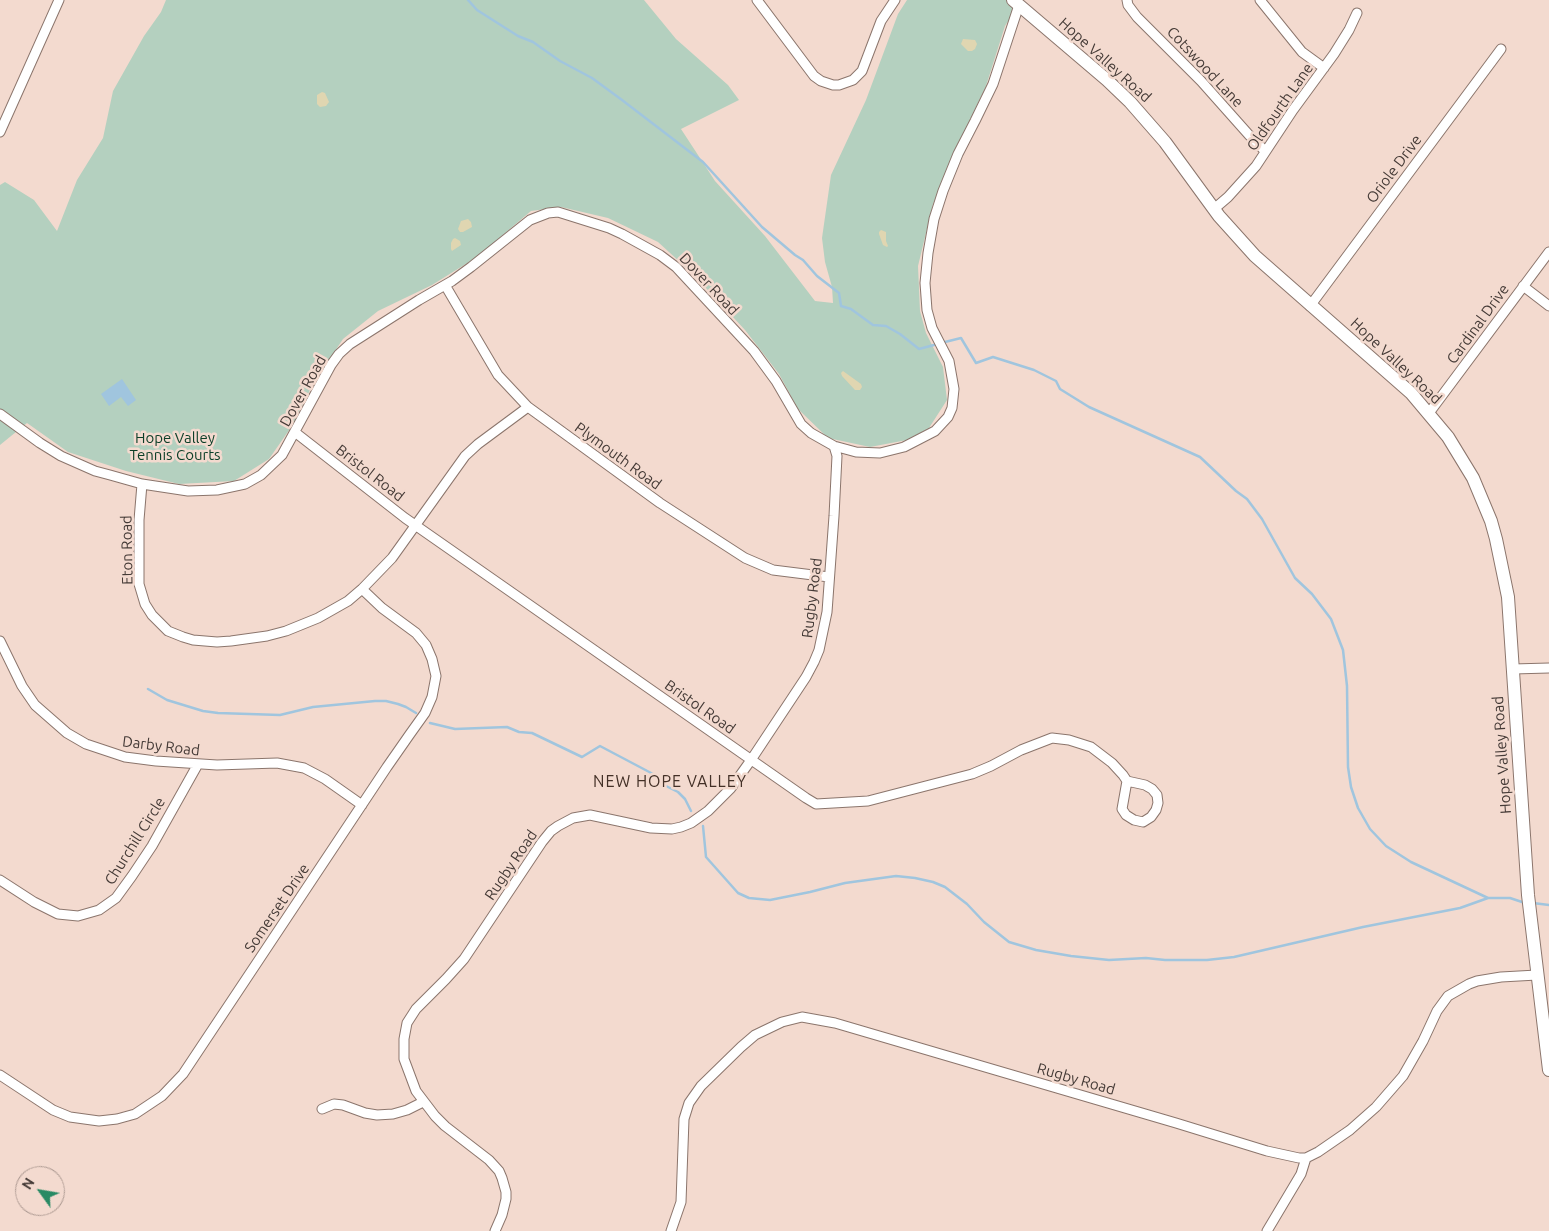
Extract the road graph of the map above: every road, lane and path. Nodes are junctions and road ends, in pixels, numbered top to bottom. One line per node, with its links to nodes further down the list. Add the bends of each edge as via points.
1 (59, 0): 10 (street)
2 (757, 0): 3 (street, via 814,76 833,85 853,80 862,71 881,21)
3 (895, 0)
4 (1127, 0): 11 (street, Cotswood Lane, via 1137,17)
5 (1260, 0): 9 (street, via 1302,52)
6 (1016, 3): 12 (main road, Hope Valley Road, via 1130,102 1165,142); 22 (street, Dover Road, via 992,84 943,191 928,253 927,310 932,328 949,361 954,389 952,408 935,431 892,451 868,453)
7 (1357, 13): 9 (street, Oldfourth Lane)
8 (1500, 49): 16 (street, Oriole Drive)
9 (1324, 68): 11 (street, Oldfourth Lane)
10 (0, 132)
11 (1266, 151): 12 (street, Oldfourth Lane, via 1244,180)
12 (1214, 209): 16 (main road, Hope Valley Road, via 1255,256)
13 (1549, 252): 15 (street, Cardinal Drive)
14 (444, 285): 18 (street, Plymouth Road, via 498,375); 21 (street, Dover Road, via 359,337 339,354); 22 (street, Dover Road, via 471,268 523,226 548,212 558,212 609,228 676,267 754,351 801,424)
15 (1522, 286): 17 (street); 19 (street, Cardinal Drive)
16 (1310, 306): 19 (main road, Hope Valley Road, via 1400,383)
17 (1549, 306)
18 (528, 407): 24 (street, Eton Road, via 465,456); 25 (street, Plymouth Road, via 660,503 750,560 773,570)
19 (1429, 413): 29 (main road, Hope Valley Road, via 1470,471 1491,520 1508,597)
20 (0, 414): 23 (street, Dover Road, via 72,461)
21 (296, 432): 23 (street, Dover Road, via 276,462 245,484 217,490 188,491); 24 (street, Bristol Road)
22 (834, 446): 25 (street, Rugby Road, via 837,456)
23 (142, 484): 26 (street, Eton Road, via 139,584 148,610 162,626 175,634 192,640 217,642 267,636 318,618)
24 (415, 526): 26 (street, Eton Road, via 392,558); 30 (street, Bristol Road)
25 (829, 577): 30 (street, Rugby Road, via 827,612 814,662)
26 (362, 589): 33 (street, Somerset Drive, via 422,639 430,652 436,676 425,713)
27 (0, 641): 31 (street, Darby Road, via 32,700 75,739 125,757)
28 (1549, 668): 29 (street)
29 (1513, 669): 35 (main road, Hope Valley Road, via 1528,894)
30 (751, 760): 32 (street, Bristol Road, via 816,804 868,801 972,774 1052,738 1091,747 1112,763); 38 (street, Rugby Road, via 708,811 681,827 651,828 590,815 573,818 551,831 464,959 416,1009 407,1023 404,1059)
31 (198, 764): 33 (street, Darby Road, via 276,763 304,768); 34 (street, Churchill Circle, via 132,876 116,898 99,910 78,916 58,914)
32 (1127, 781): 32 (street, via 1122,809 1134,820 1143,822 1156,810 1157,795 1145,785)
33 (362, 805): 37 (street, Somerset Drive, via 192,1061 176,1083 153,1103 135,1114 117,1119 81,1120 53,1110)
34 (0, 880)
35 (1537, 974): 36 (main road, Hope Valley Road); 40 (street, via 1477,981 1448,996 1403,1076 1376,1107 1350,1130)
36 (1549, 1070)
37 (0, 1075)
38 (423, 1102): 39 (street, via 393,1114 377,1115 343,1105); 41 (street, Rugby Road, via 445,1126 489,1160 499,1172 506,1199)
39 (322, 1108)
40 (1306, 1158): 42 (street, Rugby Road, via 1291,1158 843,1026 796,1017 756,1035 708,1078 694,1096 684,1119 682,1197); 43 (street, via 1301,1174)
41 (496, 1231)
42 (671, 1231)
43 (1267, 1231)

